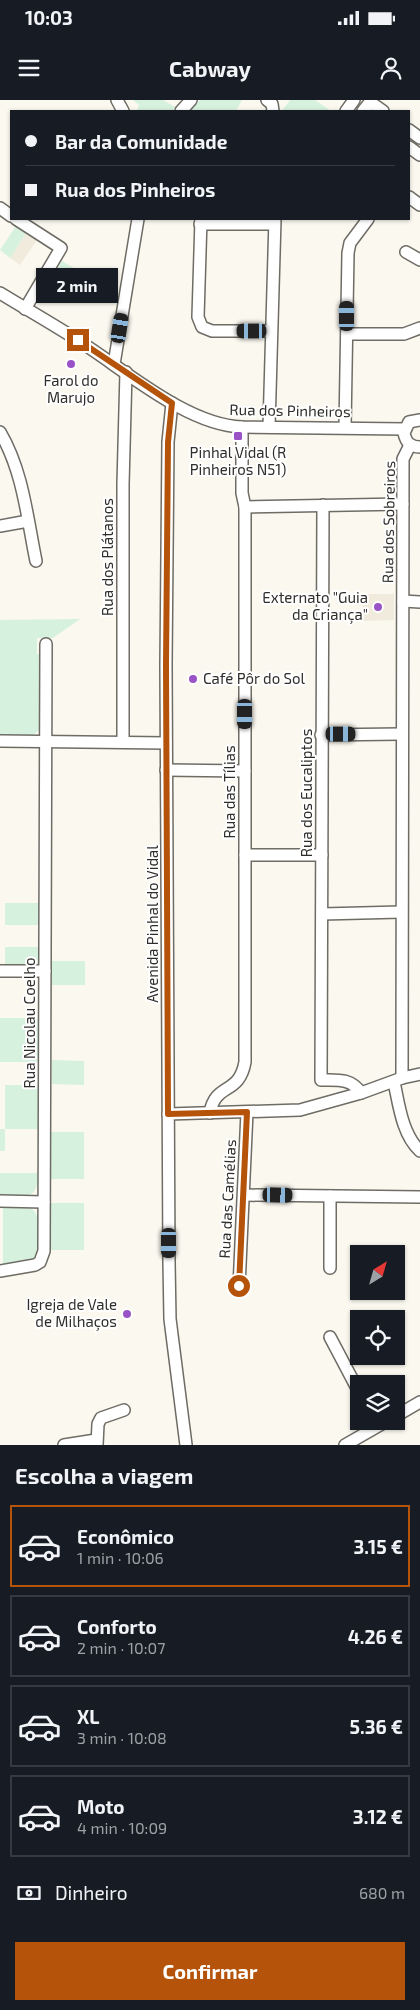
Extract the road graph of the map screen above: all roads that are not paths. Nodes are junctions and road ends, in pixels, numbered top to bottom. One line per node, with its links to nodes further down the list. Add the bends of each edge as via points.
1 (192, 100): 2 (street)
2 (182, 110)
3 (364, 110): 4 (street, via 370,102)
4 (382, 110)
5 (18, 220): 13 (street, via 61,248)
6 (138, 220): 17 (street)
7 (367, 220): 16 (street, via 350,243 348,253)
8 (274, 221): 9 (street); 15 (street)
9 (200, 222): 15 (street, via 198,317 202,327 212,331)
10 (406, 252): 11 (street)
11 (420, 260)
12 (0, 293): 13 (street, Rua dos Pinheiros)
13 (25, 309): 17 (street, Rua dos Pinheiros)
14 (420, 328): 16 (street, via 404,334)
15 (271, 331): 22 (street)
16 (347, 334): 23 (street)
17 (114, 364): 18 (street, Rua dos Pinheiros)
18 (126, 372): 19 (street, Rua dos Pinheiros); 40 (street, Rua dos Plátanos)
19 (172, 403): 21 (street, Rua dos Pinheiros, via 212,422); 41 (street, Avenida Pinhal do Vidal, via 168,442)
20 (420, 420): 24 (street, via 409,422)
21 (242, 427): 22 (street, Rua dos Pinheiros); 29 (street, Rua das Tílias, via 242,493)
22 (269, 427): 23 (street, Rua dos Pinheiros)
23 (346, 427): 24 (street, Rua dos Pinheiros)
24 (404, 429): 26 (street, via 405,438)
25 (0, 432): 30 (street, via 21,483)
26 (415, 446): 27 (street, Rua dos Sobreiros, via 403,459)
27 (403, 504): 28 (street); 33 (street, Rua dos Sobreiros)
28 (323, 505): 29 (street); 37 (street, Rua dos Eucaliptos)
29 (245, 506): 43 (street, Rua das Tílias)
30 (28, 521): 31 (street); 32 (street)
31 (0, 526)
32 (36, 561)
33 (403, 601): 34 (street); 36 (street, Rua dos Sobreiros)
34 (420, 602)
35 (46, 644): 39 (street, Rua Nicolau Coelho)
36 (401, 734): 37 (street); 46 (street, Rua dos Sobreiros)
37 (321, 735): 45 (street, Rua dos Eucaliptos)
38 (0, 741): 39 (street)
39 (46, 741): 40 (street); 49 (street, Rua Nicolau Coelho)
40 (123, 742): 41 (street)
41 (166, 742): 42 (street, Avenida Pinhal do Vidal)
42 (166, 770): 43 (street); 55 (street, Avenida Pinhal do Vidal)
43 (245, 771): 44 (street, Rua das Tílias)
44 (245, 855): 45 (street); 54 (street, Rua das Tílias, via 245,1062 237,1083 214,1099)
45 (322, 855): 47 (street, Rua dos Eucaliptos)
46 (401, 912): 47 (street); 51 (street, Rua dos Sobreiros)
47 (322, 914): 52 (street, Rua dos Eucaliptos, via 321,1080 348,1081)
48 (0, 971): 49 (street)
49 (45, 972): 61 (street, Rua Nicolau Coelho)
50 (420, 1074): 51 (street)
51 (398, 1080): 52 (street); 56 (street, Rua dos Sobreiros, via 406,1130)
52 (361, 1093): 53 (street, via 300,1110)
53 (247, 1112): 54 (street); 57 (street, Rua das Camélias)
54 (210, 1113): 55 (street)
55 (168, 1114): 73 (street, Avenida Pinhal do Vidal, via 170,1319)
56 (420, 1151)
57 (244, 1195): 58 (street); 64 (street, Rua das Camélias)
58 (330, 1196): 59 (street); 62 (street)
59 (420, 1197)
60 (0, 1201): 61 (street)
61 (44, 1202): 63 (street, Rua Nicolau Coelho, via 44,1251 40,1262)
62 (330, 1268)
63 (0, 1271)
64 (239, 1286)
65 (330, 1337): 66 (street)
66 (350, 1375)
67 (420, 1402): 69 (street)
68 (124, 1410): 71 (street, via 101,1418)
69 (405, 1411)
70 (368, 1430): 74 (street)
71 (96, 1442): 72 (street)
72 (64, 1445)
73 (186, 1445)
74 (346, 1445)

